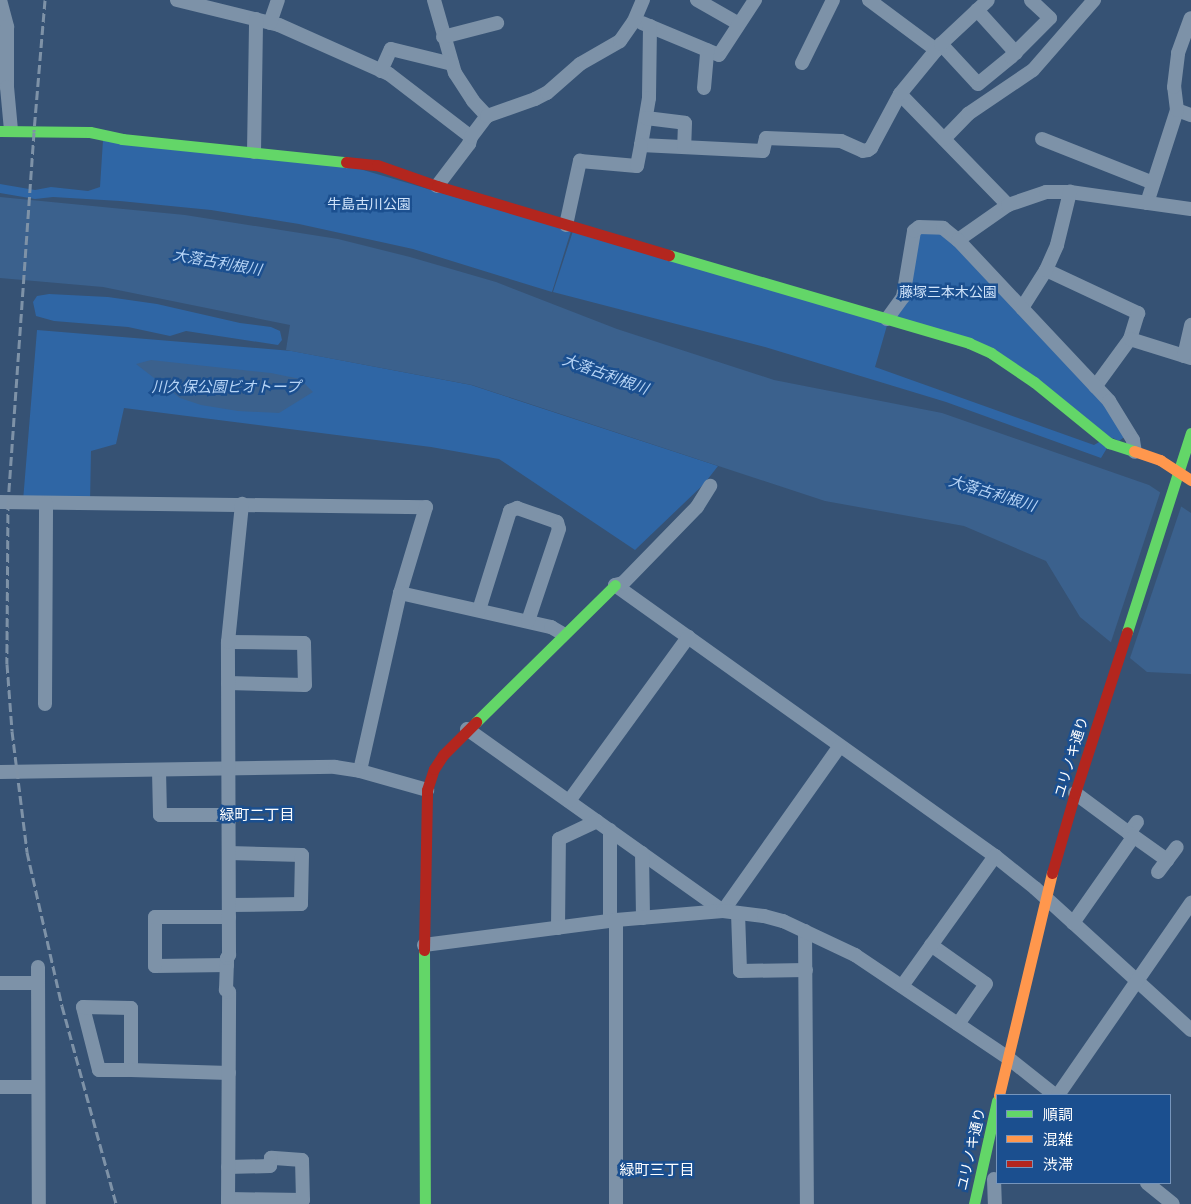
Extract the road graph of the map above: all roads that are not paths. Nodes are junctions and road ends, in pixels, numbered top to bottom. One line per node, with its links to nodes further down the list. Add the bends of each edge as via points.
1 (0, 0): 28 (street, via 7,27)
2 (177, 0): 15 (street)
3 (278, 0): 17 (street)
4 (434, 0): 21 (street)
5 (643, 0): 16 (street)
6 (698, 0): 19 (street)
7 (755, 0): 19 (street)
8 (832, 0): 25 (street)
9 (869, 0): 22 (street)
10 (988, 0): 13 (street)
11 (1031, 0): 24 (street, via 1050,18)
12 (1094, 0): 37 (street, via 1033,70 968,114)
13 (977, 10): 22 (street); 24 (street)
14 (1191, 18): 31 (street, via 1178,53 1174,87)
15 (256, 19): 17 (street); 41 (street)
16 (634, 21): 20 (street); 33 (street, via 620,41 580,64 547,93)
17 (270, 23): 27 (street)
18 (497, 23): 21 (street)
19 (739, 24): 23 (street, via 719,55)
20 (650, 26): 23 (street); 34 (street)
21 (443, 37): 26 (street)
22 (939, 47): 24 (street, via 978,84); 30 (street)
23 (707, 50): 29 (street)
24 (1016, 53)
25 (802, 63)
26 (452, 64): 27 (street, via 391,49); 33 (street, via 473,101)
27 (381, 71): 36 (street)
28 (4, 72): 35 (street)
29 (704, 88)
30 (900, 94): 37 (street); 40 (street, via 868,150 863,151 841,141 766,138 763,151)
31 (1177, 110): 32 (street); 42 (street)
32 (1191, 115)
33 (487, 116): 36 (street)
34 (646, 118): 39 (street); 40 (street, via 686,123)
35 (6, 131): 41 (street, via 90,132 122,139)
36 (471, 137): 43 (street)
37 (944, 139): 46 (street)
38 (1042, 139): 42 (street)
39 (641, 145): 40 (street); 48 (street, via 637,166 580,161)
40 (684, 147)
41 (254, 152): 43 (street, via 378,165)
42 (1153, 183): 45 (street)
43 (437, 186): 48 (street)
44 (1070, 192): 45 (street); 46 (street, via 1046,192); 50 (street, via 1057,245)
45 (1147, 202): 47 (street)
46 (1008, 205): 49 (street)
47 (1191, 209)
48 (566, 225): 52 (street)
49 (958, 240): 51 (street); 52 (street, via 936,226 919,227 914,231 902,297)
50 (1046, 270): 51 (street); 54 (street, via 1138,313)
51 (1022, 308): 56 (street)
52 (887, 319): 58 (street, via 991,353 1034,382 1109,443)
53 (1191, 325): 55 (street)
54 (1130, 339): 55 (street); 56 (street)
55 (1187, 357)
56 (1095, 387): 58 (street, via 1109,401 1133,440)
57 (1191, 433): 59 (street, ユリノキ通り)
58 (1136, 452): 59 (street, via 1160,460)
59 (1178, 471): 60 (street); 81 (street, ユリノキ通り)
60 (1191, 480)
61 (710, 486): 65 (street, via 697,507 623,583)
62 (0, 502): 63 (street)
63 (46, 503): 64 (street); 73 (street)
64 (242, 504): 66 (street, via 426,507); 71 (street)
65 (615, 585): 69 (street); 70 (street)
66 (400, 593): 67 (street); 79 (street)
67 (479, 610): 68 (street); 68 (street, via 510,511 517,508 556,522 559,529)
68 (528, 621): 69 (street)
69 (563, 634): 74 (street)
70 (688, 637): 75 (street); 82 (street)
71 (228, 642): 72 (street); 72 (street, via 304,644 304,685)
72 (228, 683): 76 (street)
73 (45, 704)
74 (467, 729): 80 (street, via 443,755); 82 (street)
75 (840, 746): 90 (street); 96 (street)
76 (228, 770): 77 (street); 79 (street, via 335,767); 83 (street)
77 (159, 771): 78 (street); 83 (street, via 160,815)
78 (0, 772)
79 (360, 772): 80 (street)
80 (427, 790): 103 (street)
81 (1075, 793): 86 (street); 93 (street, ユリノキ通り)
82 (569, 802): 84 (street)
83 (229, 815): 88 (street)
84 (597, 821): 85 (street); 101 (street, via 559,839)
85 (610, 830): 89 (street); 99 (street)
86 (1134, 830): 91 (street); 100 (street)
87 (1177, 846): 91 (street)
88 (229, 853): 95 (street); 95 (street, via 302,855 301,904)
89 (642, 853): 96 (street); 98 (street)
90 (994, 856): 93 (street); 104 (street)
91 (1167, 860): 92 (street)
92 (1158, 872)
93 (1045, 898): 100 (street); 114 (street, ユリノキ通り)
94 (1191, 903): 108 (street)
95 (229, 911): 105 (street); 105 (street, via 155,917 155,966)
96 (723, 911): 97 (street); 98 (street)
97 (738, 913): 102 (street, via 783,921); 107 (street, via 740,971)
98 (643, 918): 99 (street)
99 (613, 921): 101 (street); 129 (street)
100 (1073, 923): 108 (street)
101 (558, 928): 103 (street)
102 (805, 931): 107 (street); 111 (street, via 835,944)
103 (424, 945): 128 (street)
104 (931, 945): 111 (street); 112 (street, via 986,984)
105 (227, 965): 116 (street)
106 (38, 966): 110 (street)
107 (806, 970): 130 (street)
108 (1136, 981): 113 (street); 121 (street)
109 (0, 983): 110 (street)
110 (38, 983): 118 (street)
111 (902, 986): 112 (street)
112 (958, 1024): 114 (street)
113 (1191, 1030)
114 (1007, 1057): 119 (street, ユリノキ通り); 120 (street)
115 (131, 1070): 115 (street, via 131,1008 83,1007 99,1070); 116 (street)
116 (229, 1073): 123 (street)
117 (0, 1087): 118 (street)
118 (38, 1087): 127 (street)
119 (998, 1094)
120 (1055, 1094)
121 (1057, 1094)
122 (996, 1105): 131 (street, ユリノキ通り)
123 (228, 1167): 126 (street); 126 (street, via 270,1166 271,1158 302,1160 304,1200)
124 (994, 1179): 132 (street)
125 (1149, 1184): 133 (street)
126 (228, 1201)
127 (39, 1204)
128 (425, 1204)
129 (616, 1204)
130 (807, 1204)
131 (974, 1204)
132 (995, 1204)
133 (1173, 1204)

